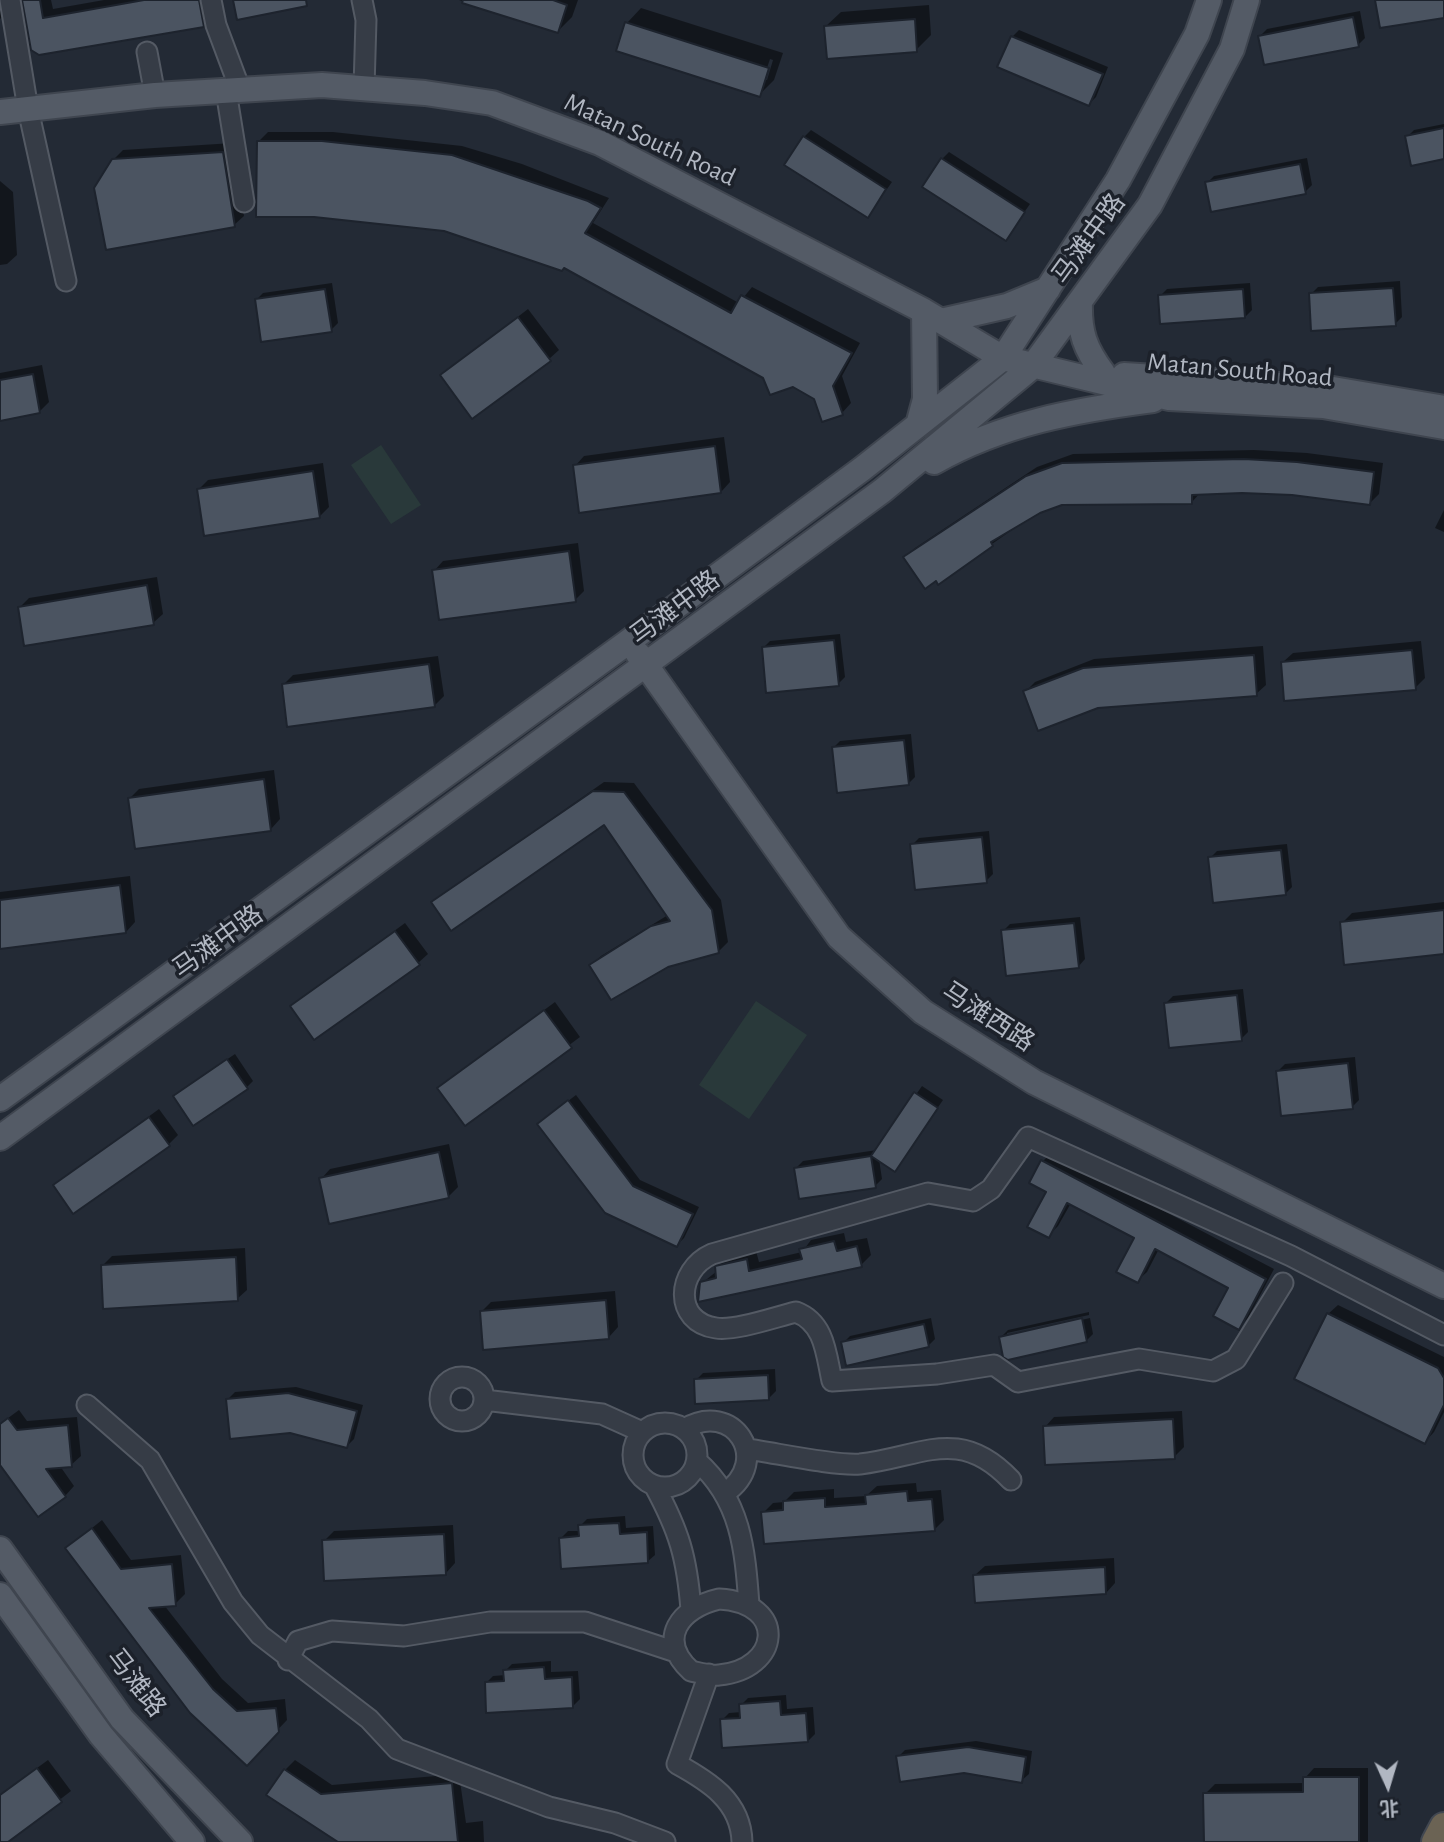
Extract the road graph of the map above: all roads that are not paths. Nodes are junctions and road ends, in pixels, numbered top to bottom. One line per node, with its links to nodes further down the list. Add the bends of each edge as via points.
1 (10, 0): 10 (street)
2 (211, 0): 8 (street)
3 (362, 0): 7 (street, via 366,20)
4 (1209, 0): 14 (main road, 马滩中路, via 1197,34 1118,180)
5 (1247, 0): 15 (main road, 马滩中路, via 1232,50 1150,205)
6 (147, 52): 9 (street)
7 (364, 88): 8 (main road, Matan South Road, via 322,85); 16 (main road, Matan South Road, via 492,103 600,143)
8 (233, 90): 9 (main road, Matan South Road); 12 (street)
9 (155, 95): 10 (main road, Matan South Road)
10 (28, 109): 11 (main road, Matan South Road); 13 (street)
11 (0, 112)
12 (244, 202)
13 (66, 281)
14 (1048, 289): 16 (main road, via 1007,306); 17 (main road, 马滩中路)
15 (1080, 302): 18 (main road, 马滩中路); 19 (main road, via 1079,326 1086,351)
16 (933, 316): 17 (main road, Matan South Road); 22 (main road)
17 (1003, 358): 18 (main road, Matan South Road); 22 (main road, 马滩中路)
18 (1032, 367): 19 (main road, Matan South Road); 20 (main road, Matan South Road); 24 (main road, 马滩中路)
19 (1103, 373): 21 (main road, Matan South Road, via 1327,388)
20 (1169, 398): 23 (main road, Matan South Road, via 1323,406); 24 (main road, via 1063,412 1003,430 955,450)
21 (1444, 408)
22 (918, 425): 25 (main road, 马滩中路)
23 (1444, 427)
24 (882, 491): 26 (main road, 马滩中路)
25 (628, 642): 26 (main road, 马滩西路); 27 (main road, 马滩中路)
26 (648, 665): 28 (main road, 马滩中路); 30 (main road, 马滩西路, via 839,937 923,1012 1034,1082)
27 (0, 1099)
28 (0, 1138)
29 (1283, 1283): 31 (street, via 1236,1359 1213,1371 1139,1359 1018,1382 994,1365 832,1381 819,1330 806,1316 796,1312 719,1329 697,1320 683,1288 692,1266 712,1254 928,1193 973,1200 991,1189 1028,1137 1291,1256)
30 (1444, 1286)
31 (1444, 1335)
32 (484, 1400): 35 (street, via 602,1414)
33 (87, 1405): 46 (street, via 150,1460 233,1602)
34 (684, 1429): 35 (street, via 667,1423); 36 (street, via 695,1422 721,1421 733,1428); 37 (street, via 695,1443)
35 (642, 1432): 39 (street, via 633,1448 635,1466)
36 (747, 1449): 38 (street, via 858,1464 936,1447 957,1448 978,1453); 40 (street, via 744,1475)
37 (696, 1461): 39 (street, via 681,1483); 40 (street)
38 (1011, 1480)
39 (654, 1485): 44 (street, via 677,1528)
40 (725, 1493): 43 (street, via 738,1524)
41 (0, 1549): 50 (main road, 马滩路, via 122,1719)
42 (0, 1595): 49 (main road, via 101,1735)
43 (749, 1605): 44 (street, via 719,1599); 47 (street, via 768,1624 769,1643 764,1652 746,1667)
44 (691, 1609): 45 (street, via 676,1629)
45 (676, 1653): 46 (street, via 585,1622 491,1622 404,1636 332,1630 298,1641); 47 (street, via 691,1671)
46 (288, 1660): 51 (street, via 369,1719 397,1749 549,1807 615,1823)
47 (709, 1674): 52 (street, via 677,1764 712,1783 728,1800)
48 (1444, 1827): 53 (highway)
49 (192, 1842)
50 (240, 1842)
51 (662, 1842)
52 (742, 1842)
53 (1436, 1842)

